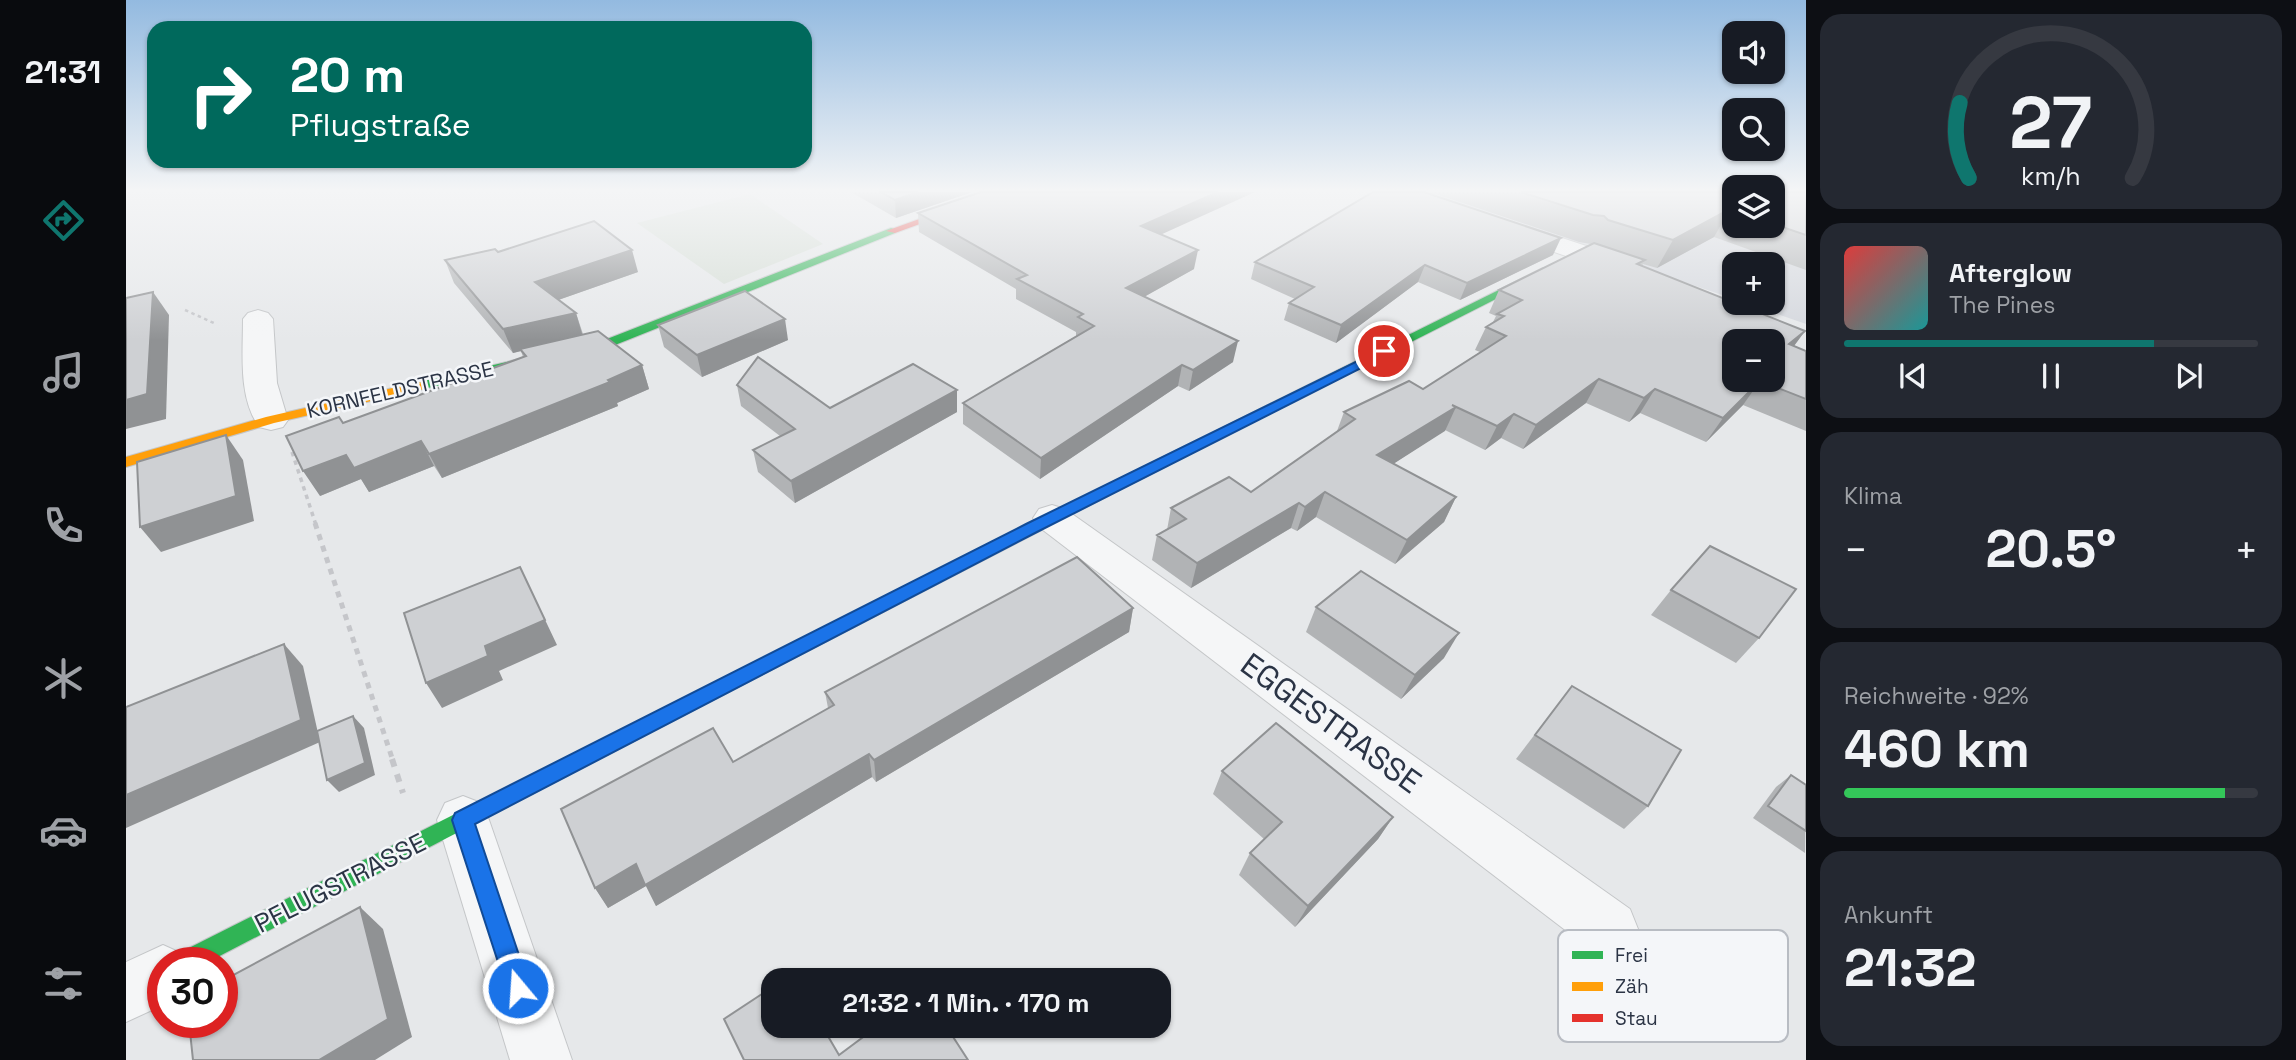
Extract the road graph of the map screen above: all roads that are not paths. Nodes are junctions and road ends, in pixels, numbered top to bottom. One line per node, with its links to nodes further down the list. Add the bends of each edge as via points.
1 (864, 241): 6 (street, KORNFELDSTRASSE, via 611,342)
2 (1547, 241): 3 (street)
3 (1581, 253): 4 (street); 8 (street, PFLUGSTRASSE)
4 (1645, 275)
5 (258, 319): 6 (street, KORNFELDSTRASSE, via 262,396)
6 (271, 420): 7 (street, KORNFELDSTRASSE)
7 (126, 462)
8 (1052, 518): 9 (street, PFLUGSTRASSE); 10 (street, EGGESTRASSE)
9 (441, 831): 11 (street, PFLUGSTRASSE); 14 (street)
10 (1610, 929)
11 (214, 947)
12 (147, 982): 13 (street)
13 (126, 993)
14 (541, 1060)

